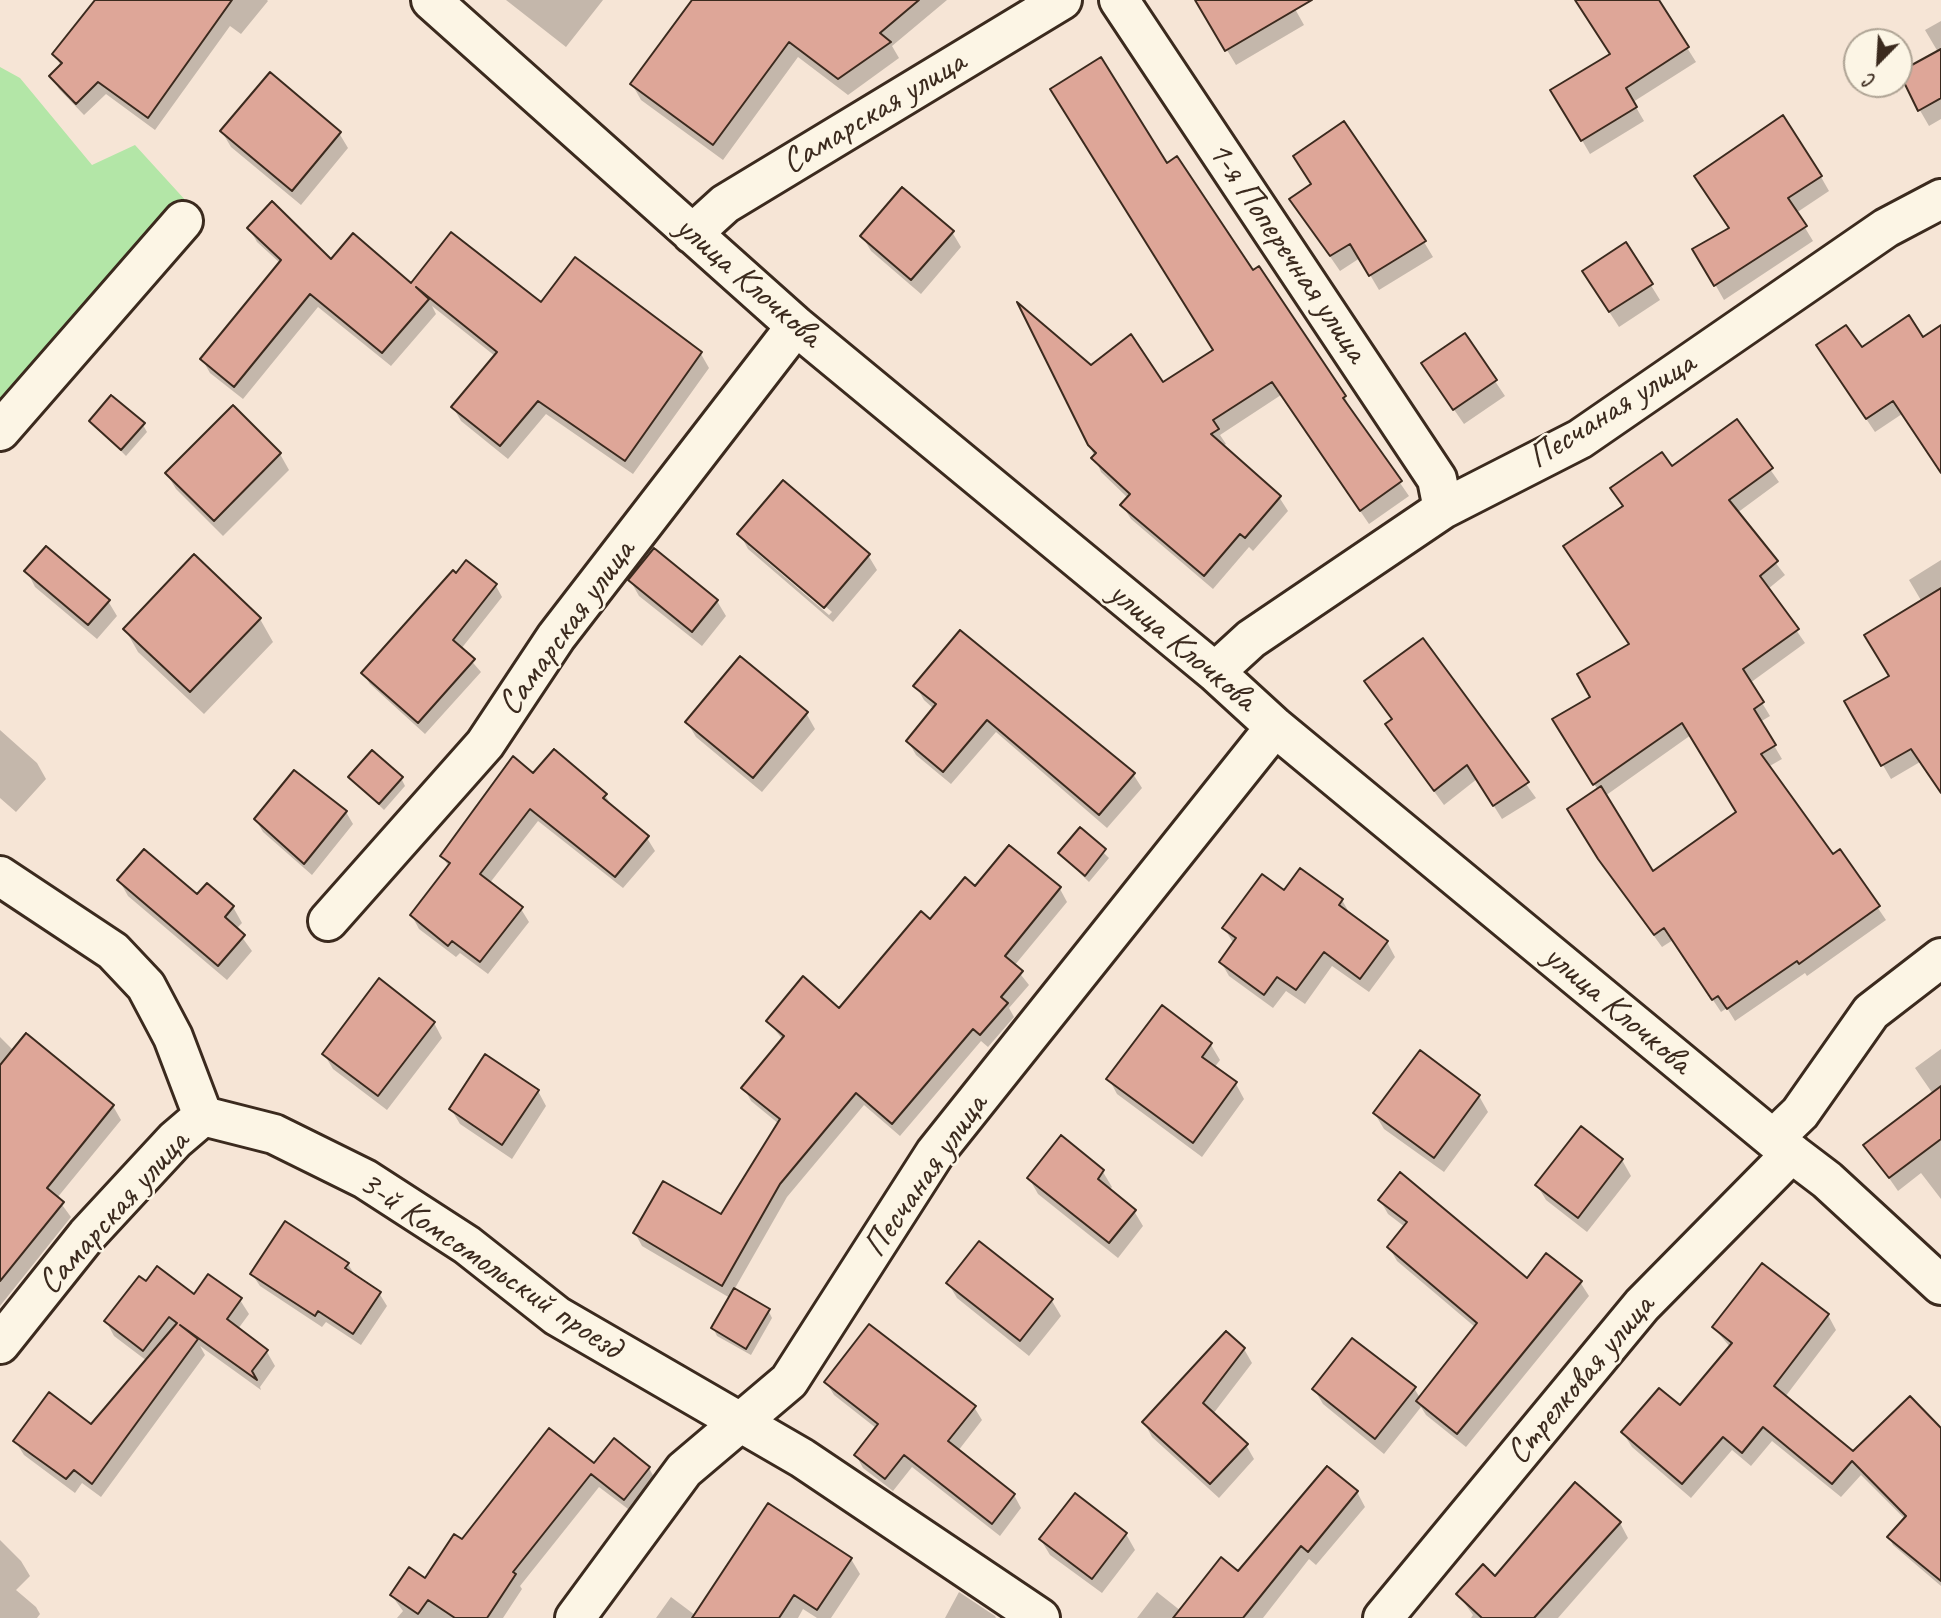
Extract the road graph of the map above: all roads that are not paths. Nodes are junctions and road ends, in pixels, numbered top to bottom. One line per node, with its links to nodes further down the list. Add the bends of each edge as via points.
1 (431, 0): 6 (street, улица Клочкова)
2 (1062, 0): 6 (street, Самарская улица, via 725,204)
3 (1119, 0): 9 (street, 1-я Поперечная улица, via 1437,479)
4 (1941, 199): 9 (street, Песчаная улица, via 1886,228 1580,439)
5 (183, 221): 8 (street)
6 (692, 234): 7 (street, улица Клочкова)
7 (796, 326): 10 (street, улица Клочкова); 13 (street, Самарская улица, via 556,637 485,744)
8 (0, 431)
9 (1443, 509): 10 (street, Песчаная улица, via 1251,639)
10 (1215, 672): 11 (street, улица Клочкова)
11 (1275, 727): 16 (street, улица Клочкова); 19 (street, Песчаная улица, via 935,1153 789,1381)
12 (0, 876): 15 (street, via 113,951 146,986 173,1037)
13 (328, 921)
14 (1941, 958): 16 (street, Стрелковая улица, via 1871,1012)
15 (203, 1116): 18 (street, Самарская улица, via 87,1235); 19 (street, 3-й Комсомольский проезд, via 274,1134 365,1179 467,1245 557,1316)
16 (1782, 1146): 17 (street, улица Клочкова, via 1827,1180); 22 (street, Стрелковая улица, via 1642,1305)
17 (1941, 1285)
18 (0, 1344)
19 (741, 1424): 20 (street, Песчаная улица, via 684,1470); 21 (street, 3-й Комсомольский проезд, via 802,1458)
20 (575, 1618)
21 (1040, 1618)
22 (1383, 1618)

